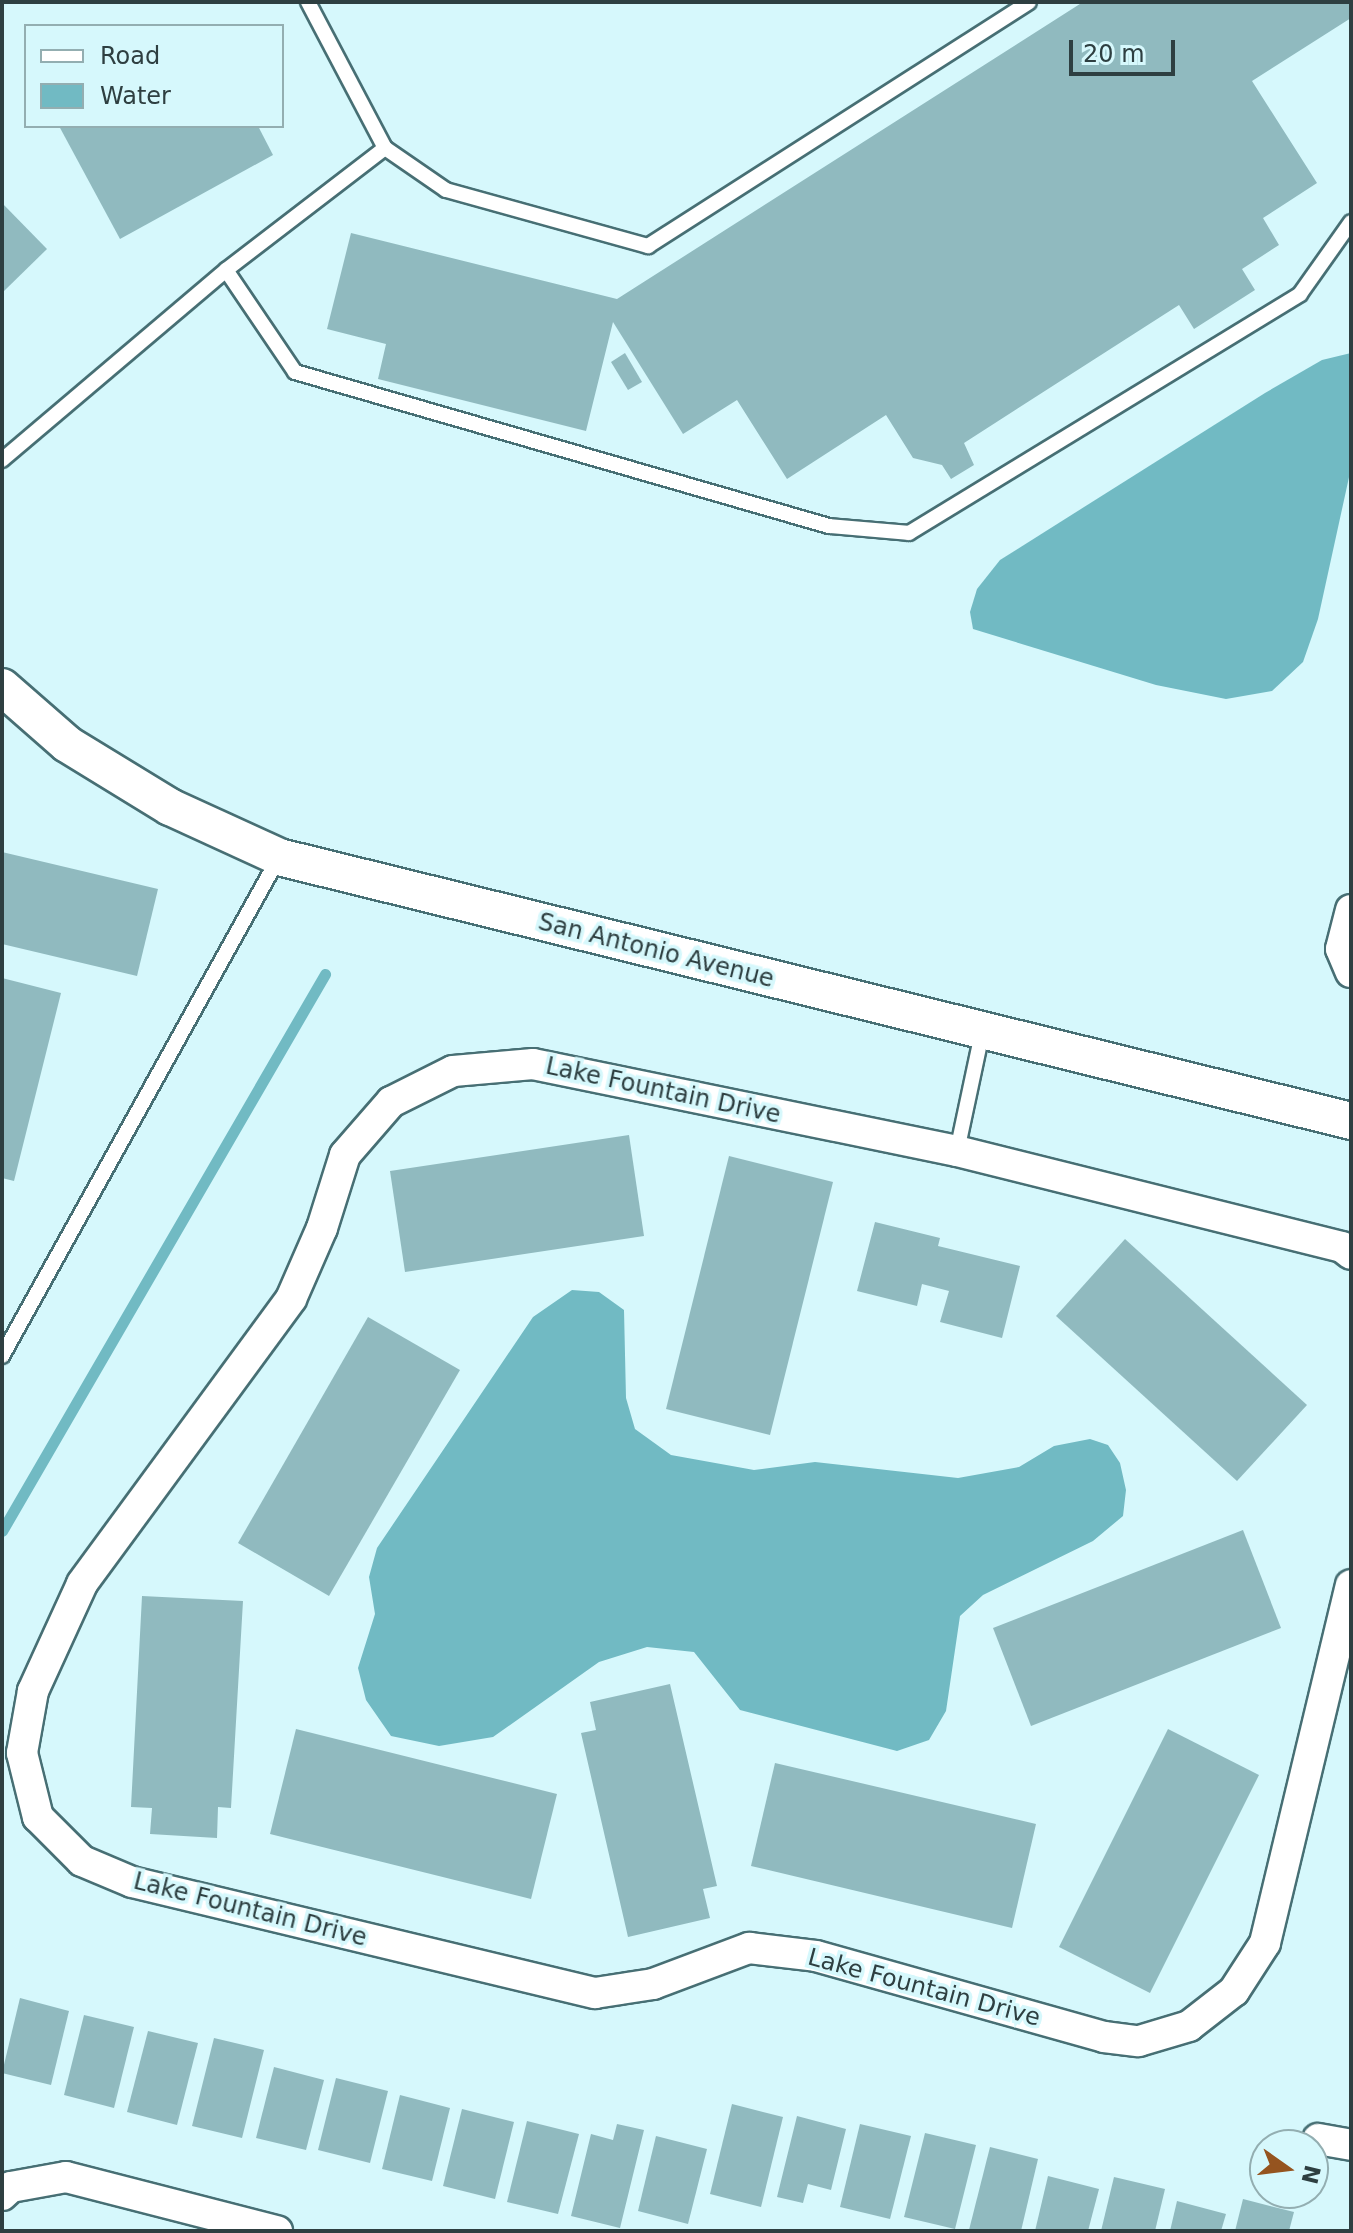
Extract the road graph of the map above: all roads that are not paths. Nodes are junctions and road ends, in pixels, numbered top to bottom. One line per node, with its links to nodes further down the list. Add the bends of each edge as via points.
1 (308, 2): 3 (lane)
2 (1029, 2): 3 (lane, via 648,246 446,190)
3 (385, 148): 5 (lane)
4 (1351, 222): 5 (lane, via 1300,294 909,533 829,526 295,372)
5 (226, 270): 6 (lane)
6 (2, 460)
7 (2, 687): 8 (street, San Antonio Avenue, via 67,744 170,807)
8 (279, 857): 11 (street, San Antonio Avenue); 15 (lane)
9 (1351, 910): 10 (street, via 1341,949)
10 (1351, 972)
11 (982, 1033): 12 (street, San Antonio Avenue); 13 (lane)
12 (1351, 1121)
13 (957, 1151): 14 (street, Lake Fountain Drive, via 1342,1247); 17 (street, Lake Fountain Drive, via 533,1064 453,1071 391,1102 345,1155 322,1228 291,1299 82,1584 33,1691 22,1753 38,1817 82,1861 132,1882 595,1993 653,1984 749,1948 816,1956 1104,2037 1139,2041 1189,2026 1234,1991 1265,1943)
14 (1351, 1254)
15 (10, 1321): 16 (lane)
16 (2, 1356)
17 (1351, 1585)
18 (1329, 2141): 19 (street)
19 (1351, 2145)
20 (2, 2195): 21 (street, via 11,2187 66,2177)
21 (277, 2231)

